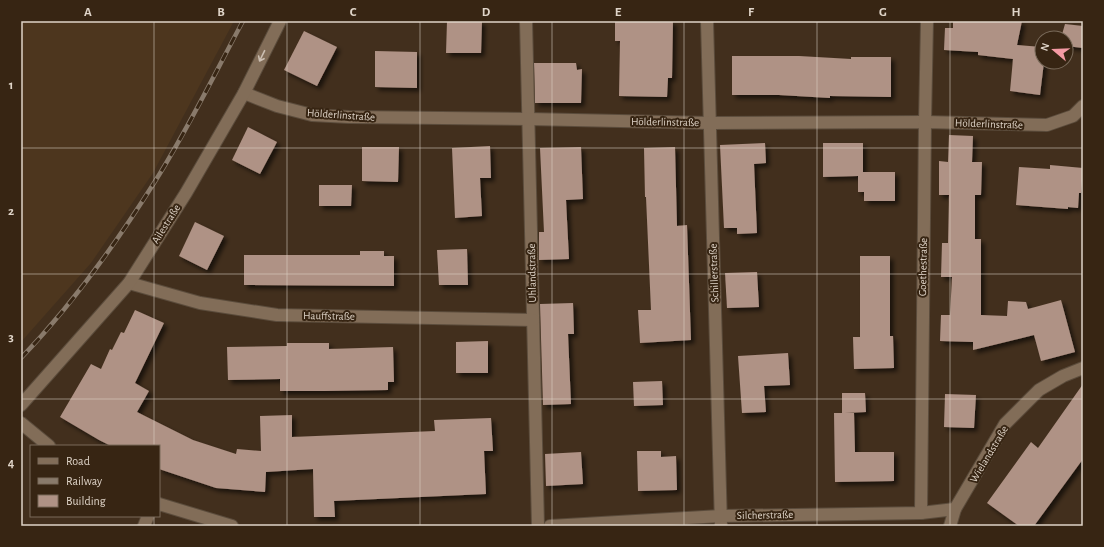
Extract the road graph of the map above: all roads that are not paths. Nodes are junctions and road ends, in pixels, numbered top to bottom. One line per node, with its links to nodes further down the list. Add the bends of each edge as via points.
1 (280, 21): 5 (street, Ailestraße, one-way to 5)
2 (526, 21): 7 (street, Uhlandstraße)
3 (707, 21): 9 (street, Schillerstraße)
4 (927, 21): 8 (street, Goethestraße)
5 (244, 93): 7 (street, Hölderlinstraße, via 277,106 312,115); 10 (street, Ailestraße)
6 (1083, 106): 8 (street, Hölderlinstraße, via 1073,116 1047,126)
7 (529, 119): 9 (street, Hölderlinstraße); 11 (street, Uhlandstraße)
8 (925, 122): 9 (street, Hölderlinstraße); 18 (street, Goethestraße)
9 (710, 123): 19 (street, Schillerstraße)
10 (129, 284): 11 (street, Hauffstraße, via 200,303 278,315); 13 (street, Ailestraße)
11 (533, 320): 21 (street, Uhlandstraße)
12 (1083, 368): 17 (street, Wielandstraße, via 1039,390 1005,424)
13 (21, 404)
14 (21, 423): 15 (street)
15 (48, 445)
16 (160, 504): 20 (street)
17 (955, 510): 18 (street, Silcherstraße); 23 (street, Wielandstraße)
18 (921, 513): 19 (street, Silcherstraße)
19 (721, 521): 22 (street, Silcherstraße)
20 (232, 526)
21 (538, 526)
22 (550, 526)
23 (950, 526)

